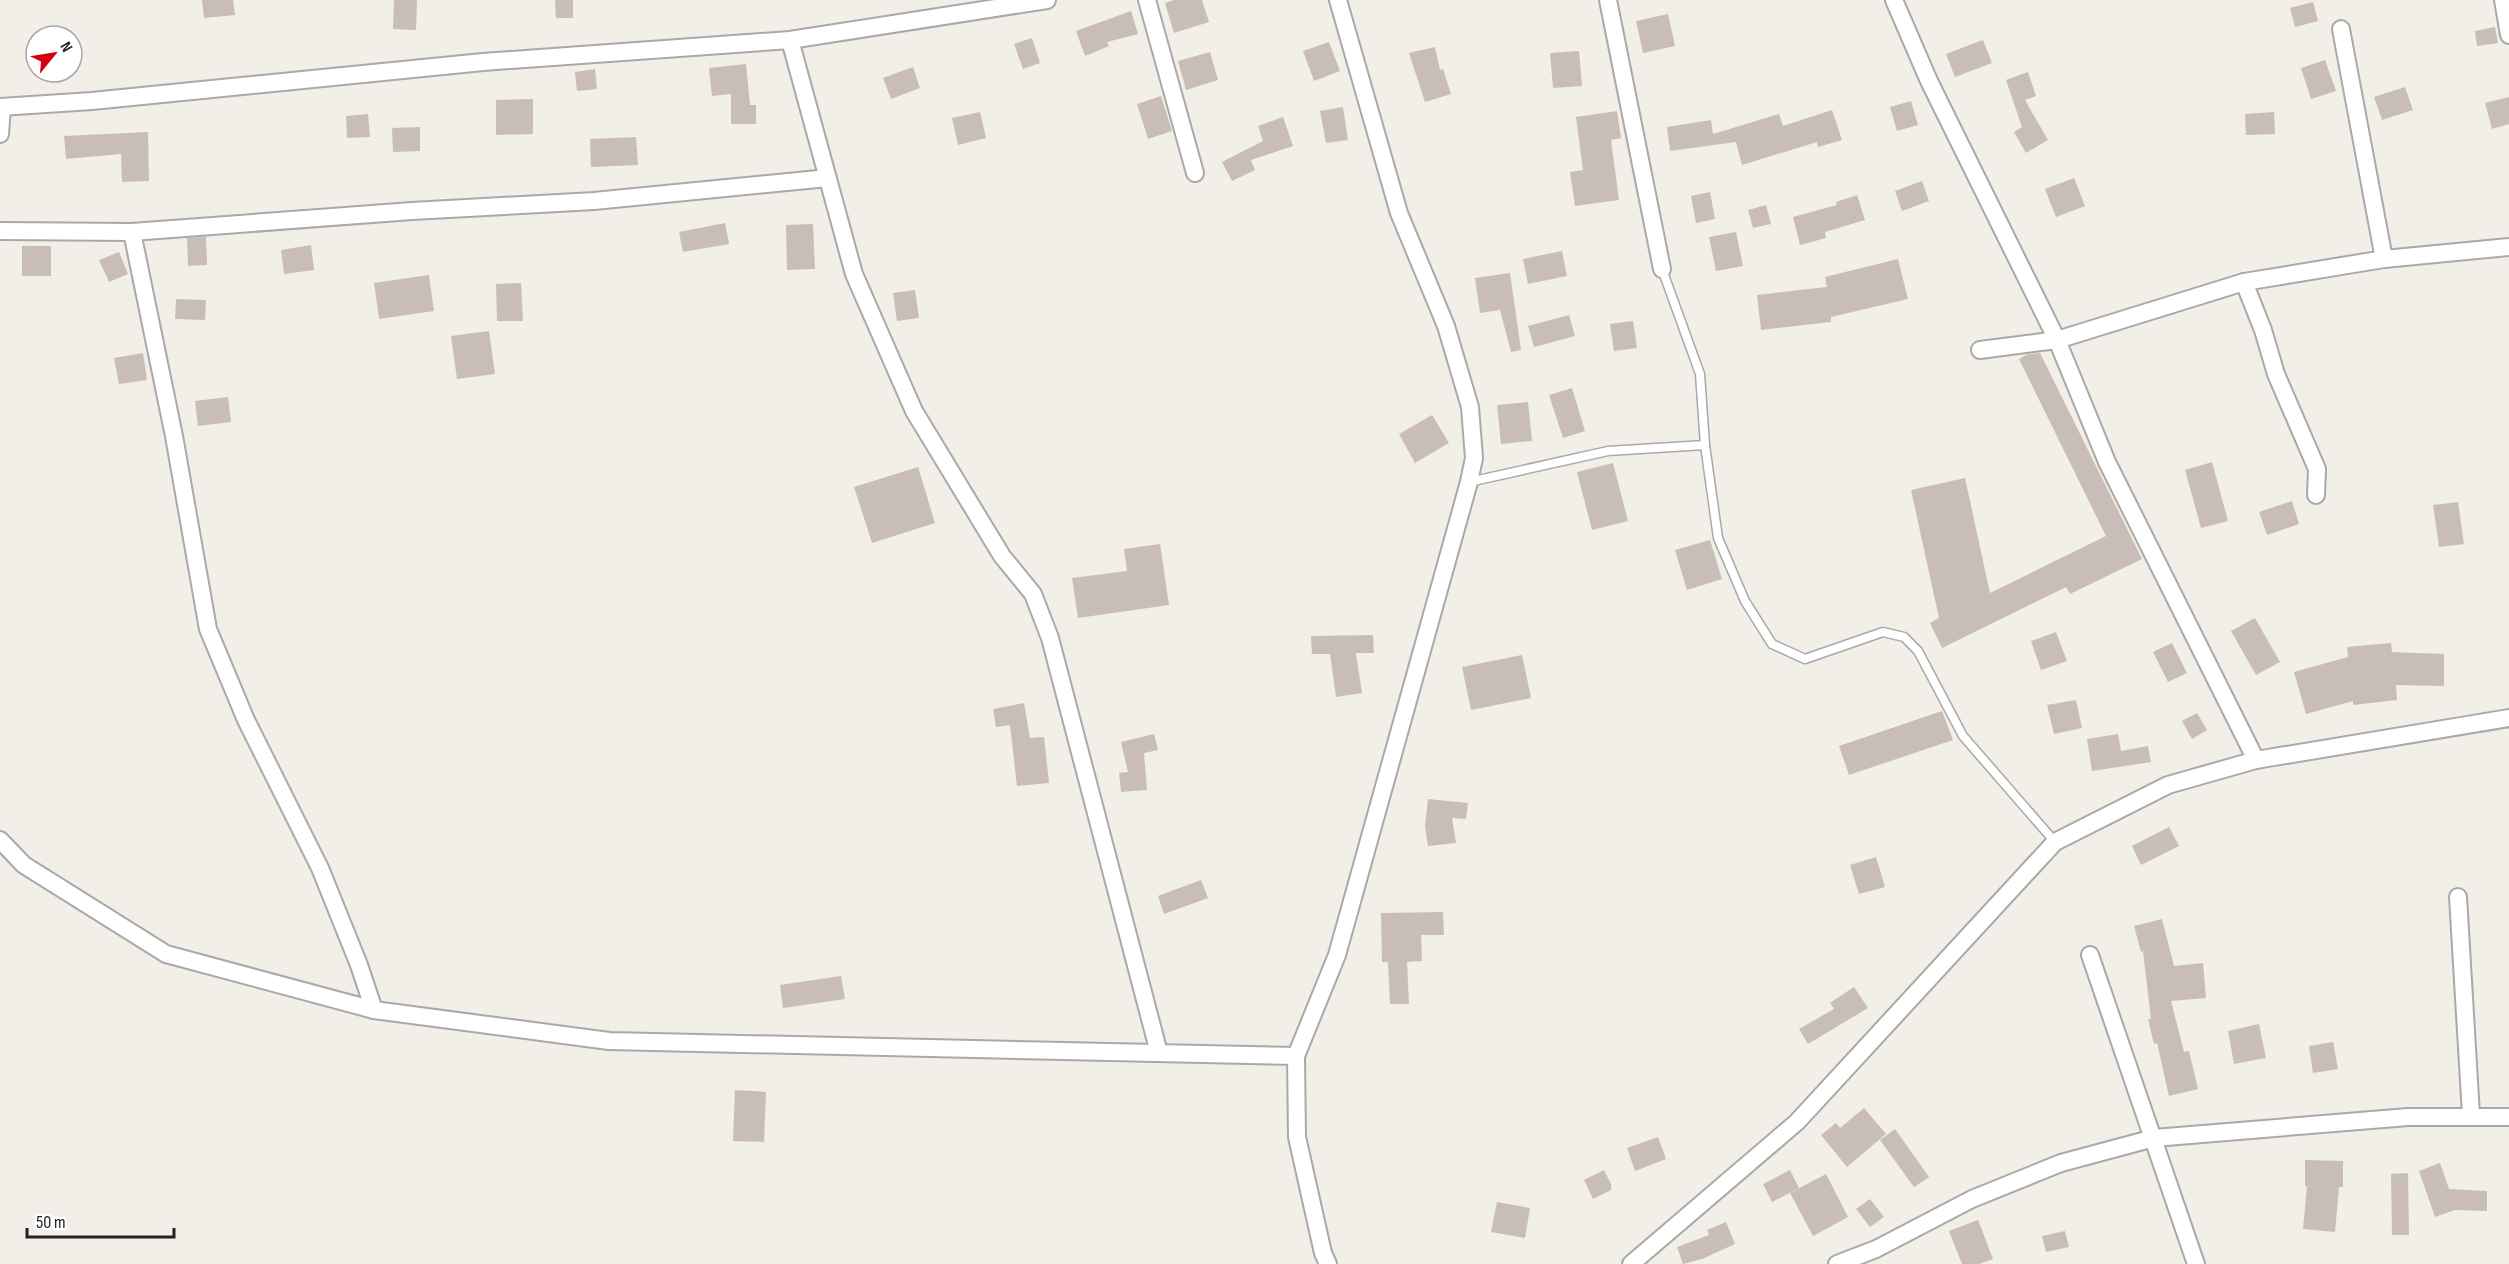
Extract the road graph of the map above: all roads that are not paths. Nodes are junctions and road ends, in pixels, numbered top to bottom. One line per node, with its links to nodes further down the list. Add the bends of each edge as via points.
1 (1047, 0): 9 (street)
2 (1147, 0): 12 (street)
3 (1338, 0): 23 (street, via 1399,213 1446,326 1470,407 1474,458)
4 (1608, 0): 18 (street)
5 (1894, 0): 20 (street, via 1929,81)
6 (2503, 0): 8 (street)
7 (2341, 29): 17 (street)
8 (2509, 34)
9 (790, 40): 10 (street, via 483,62); 13 (street)
10 (1, 107): 11 (street)
11 (0, 134)
12 (1195, 172)
13 (828, 178): 15 (street, via 594,201); 32 (street, via 854,274 914,411 1002,556 1033,594 1050,638)
14 (0, 231): 15 (street)
15 (132, 232): 31 (street, via 208,629 246,720 320,868)
16 (2509, 247): 17 (street)
17 (2384, 259): 19 (street)
18 (1662, 269): 22 (lane, via 1700,374)
19 (2244, 282): 20 (street); 24 (street, via 2276,374 2317,469)
20 (2057, 340): 21 (street); 26 (street, via 2107,462)
21 (1980, 350)
22 (1705, 445): 23 (lane, via 1608,451); 28 (lane, via 1718,538 1745,601 1772,644 1805,659 1882,632 1904,638 1918,651 1963,736)
23 (1469, 482): 33 (street, via 1337,955)
24 (2316, 495)
25 (2509, 718): 26 (street)
26 (2256, 760): 28 (street, via 2168,785)
27 (0, 840): 31 (street, via 24,865 166,954)
28 (2055, 842): 38 (street, via 1797,1122)
29 (2458, 897): 34 (street)
30 (2090, 955): 36 (street)
31 (374, 1010): 32 (street, via 609,1041)
32 (1159, 1053): 33 (street)
33 (1296, 1056): 37 (street, via 1297,1137)
34 (2471, 1115): 35 (street); 36 (street)
35 (2509, 1117)
36 (2154, 1138): 39 (street, via 2049,1168 1972,1199 1876,1249); 40 (street)
37 (1328, 1264)
38 (1631, 1264)
39 (1838, 1264)
40 (2196, 1264)

